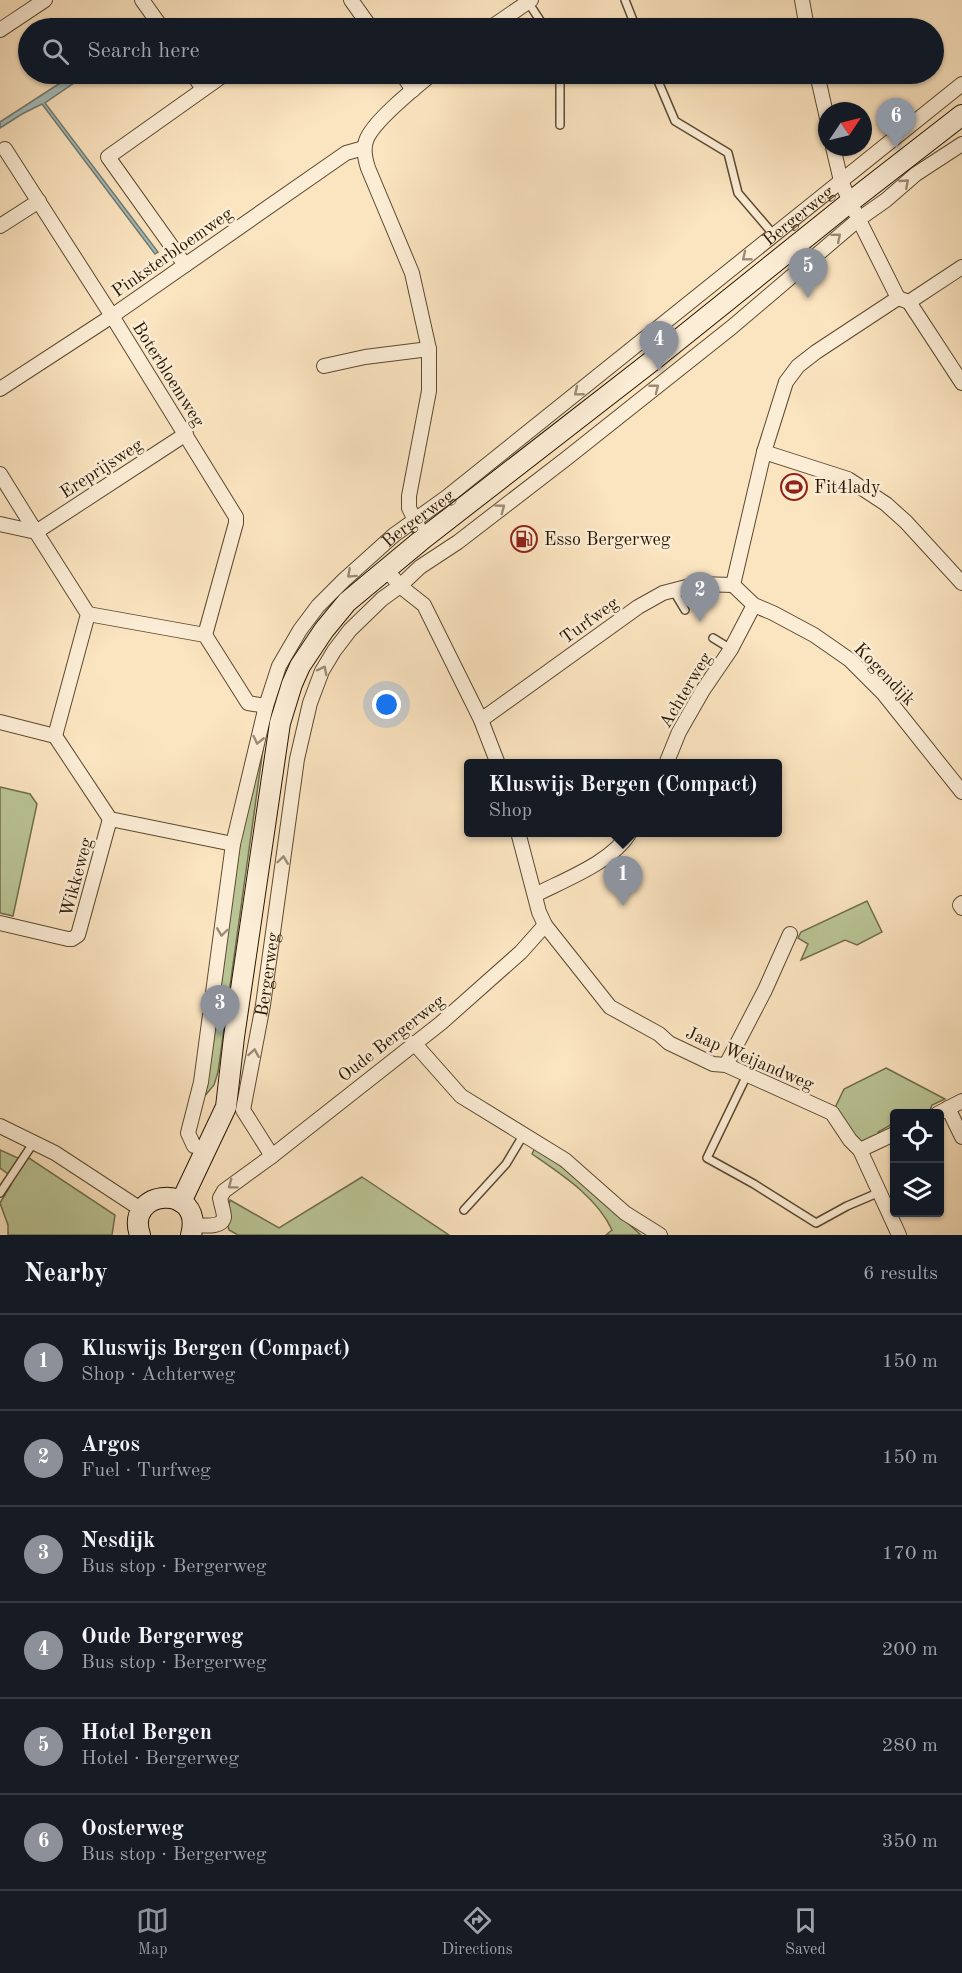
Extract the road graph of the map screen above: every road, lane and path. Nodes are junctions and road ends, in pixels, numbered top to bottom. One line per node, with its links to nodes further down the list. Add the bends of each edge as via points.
1 (45, 0): 13 (street)
2 (142, 0): 7 (street)
3 (351, 0): 8 (street)
4 (625, 0): 11 (lane)
5 (802, 0): 12 (street)
6 (530, 1): 9 (street); 10 (lane)
7 (155, 18)
8 (364, 18)
9 (505, 18)
10 (539, 18)
11 (632, 18)
12 (805, 18)
13 (0, 30)
14 (200, 84): 22 (street)
15 (210, 84): 22 (street)
16 (409, 84): 23 (street)
17 (420, 84): 23 (street)
18 (560, 84): 26 (lane)
19 (659, 84): 35 (lane, via 675,122 728,153 738,193)
20 (819, 84): 24 (street)
21 (962, 84): 31 (street, Bergerweg)
22 (203, 89): 36 (street, via 108,157)
23 (413, 90): 28 (street, via 375,126)
24 (823, 102)
25 (962, 115): 33 (main road, Bergerweg)
26 (560, 125)
27 (962, 144): 33 (street, Bergerweg, one-way to 27, via 886,200 916,174)
28 (364, 148): 36 (street, Pinksterbloemweg, via 346,153); 40 (street, via 368,168 412,273)
29 (5, 149): 32 (street, Boterbloemweg)
30 (835, 156): 31 (street)
31 (841, 181): 33 (street); 35 (street, Bergerweg)
32 (39, 201): 34 (street); 39 (street, Boterbloemweg)
33 (854, 210): 38 (street); 46 (main road, Bergerweg); 48 (street, Bergerweg, one-way to 33, via 732,327)
34 (0, 226)
35 (774, 235): 49 (street, Bergerweg, one-way to 49)
36 (185, 265): 39 (street, Pinksterbloemweg)
37 (962, 267): 38 (street)
38 (904, 300): 42 (street); 45 (street, via 798,366 786,382)
39 (112, 316): 43 (street, Pinksterbloemweg); 44 (street, Boterbloemweg)
40 (429, 349): 41 (street); 49 (street, via 429,391 409,496)
41 (324, 366)
42 (962, 383)
43 (0, 388)
44 (186, 434): 51 (street, Ereprijsweg); 62 (street, Boterbloemweg, via 236,517)
45 (764, 452): 55 (street, via 848,479 886,504); 56 (street)
46 (524, 460): 48 (street); 53 (main road, Bergerweg)
47 (0, 474): 51 (street)
48 (526, 489): 52 (street, Bergerweg, one-way to 48)
49 (415, 520): 53 (street); 65 (street, Bergerweg, one-way to 65, via 318,606 279,666)
50 (0, 524): 51 (street)
51 (36, 532): 61 (street)
52 (470, 532): 53 (street, Bergerweg); 57 (street, Bergerweg)
53 (431, 533): 54 (main road, Bergerweg)
54 (386, 569): 57 (street); 83 (main road, Bergerweg, via 338,611 300,666 285,704)
55 (962, 583)
56 (733, 585): 58 (street, Turfweg, via 698,584); 59 (street, Kogendijk)
57 (400, 586): 66 (street, via 424,605); 96 (street, Bergerweg, one-way to 57, via 243,1110 297,759 322,671 370,609)
58 (674, 590): 60 (lane); 66 (street, Turfweg, via 638,607)
59 (754, 605): 64 (street, Achterweg); 71 (street, Kogendijk, via 814,635 850,660 883,693)
60 (685, 610)
61 (88, 614): 62 (street); 68 (street)
62 (205, 635): 65 (street, via 248,703)
63 (713, 638): 64 (lane)
64 (731, 649): 70 (street, Achterweg, via 703,690)
65 (266, 706): 75 (street, Bergerweg, one-way to 75)
66 (481, 720): 69 (street)
67 (0, 722): 68 (street)
68 (56, 736): 72 (street)
69 (496, 759)
70 (668, 759)
71 (962, 792)
72 (110, 819): 75 (street); 79 (street, Wikkeweg, via 78,935 68,939)
73 (519, 837): 76 (street)
74 (628, 837): 76 (street, via 603,860)
75 (233, 844): 94 (street, Bergerweg, one-way to 94, via 201,1082 188,1133)
76 (535, 895): 80 (street)
77 (962, 903): 78 (street)
78 (962, 908)
79 (0, 923)
80 (545, 925): 82 (street, Oude Bergerweg, via 522,952); 84 (street, Jaap Weijandweg, via 610,1007 669,1043 713,1064)
81 (790, 933): 84 (street)
82 (414, 1043): 90 (street, via 461,1096); 96 (street, Oude Bergerweg)
83 (231, 1064): 94 (main road, Bergerweg); 99 (main road, Bergerweg, via 226,1107)
84 (726, 1065): 85 (street, Jaap Weijandweg)
85 (747, 1075): 95 (street, Jaap Weijandweg, via 832,1113); 97 (lane, via 707,1158 816,1223)
86 (962, 1101): 87 (street)
87 (944, 1110)
88 (944, 1112): 92 (street)
89 (0, 1126): 93 (street)
90 (524, 1134): 101 (lane, via 506,1164); 104 (street, via 565,1160 626,1213)
91 (890, 1136): 95 (street)
92 (962, 1137)
93 (34, 1142): 98 (lane); 100 (street)
94 (194, 1146): 99 (main road, Bergerweg)
95 (860, 1150): 97 (street, Jaap Weijandweg)
96 (272, 1156): 102 (street, Oude Bergerweg, one-way to 102, via 220,1195 224,1216 221,1223)
97 (880, 1192): 105 (street, Jaap Weijandweg)
98 (0, 1193)
99 (175, 1199): 100 (main road, via 158,1197); 102 (main road, via 188,1208)
100 (142, 1210): 103 (main road)
101 (464, 1210)
102 (192, 1230)
103 (140, 1235)
104 (660, 1235)
105 (899, 1235)

